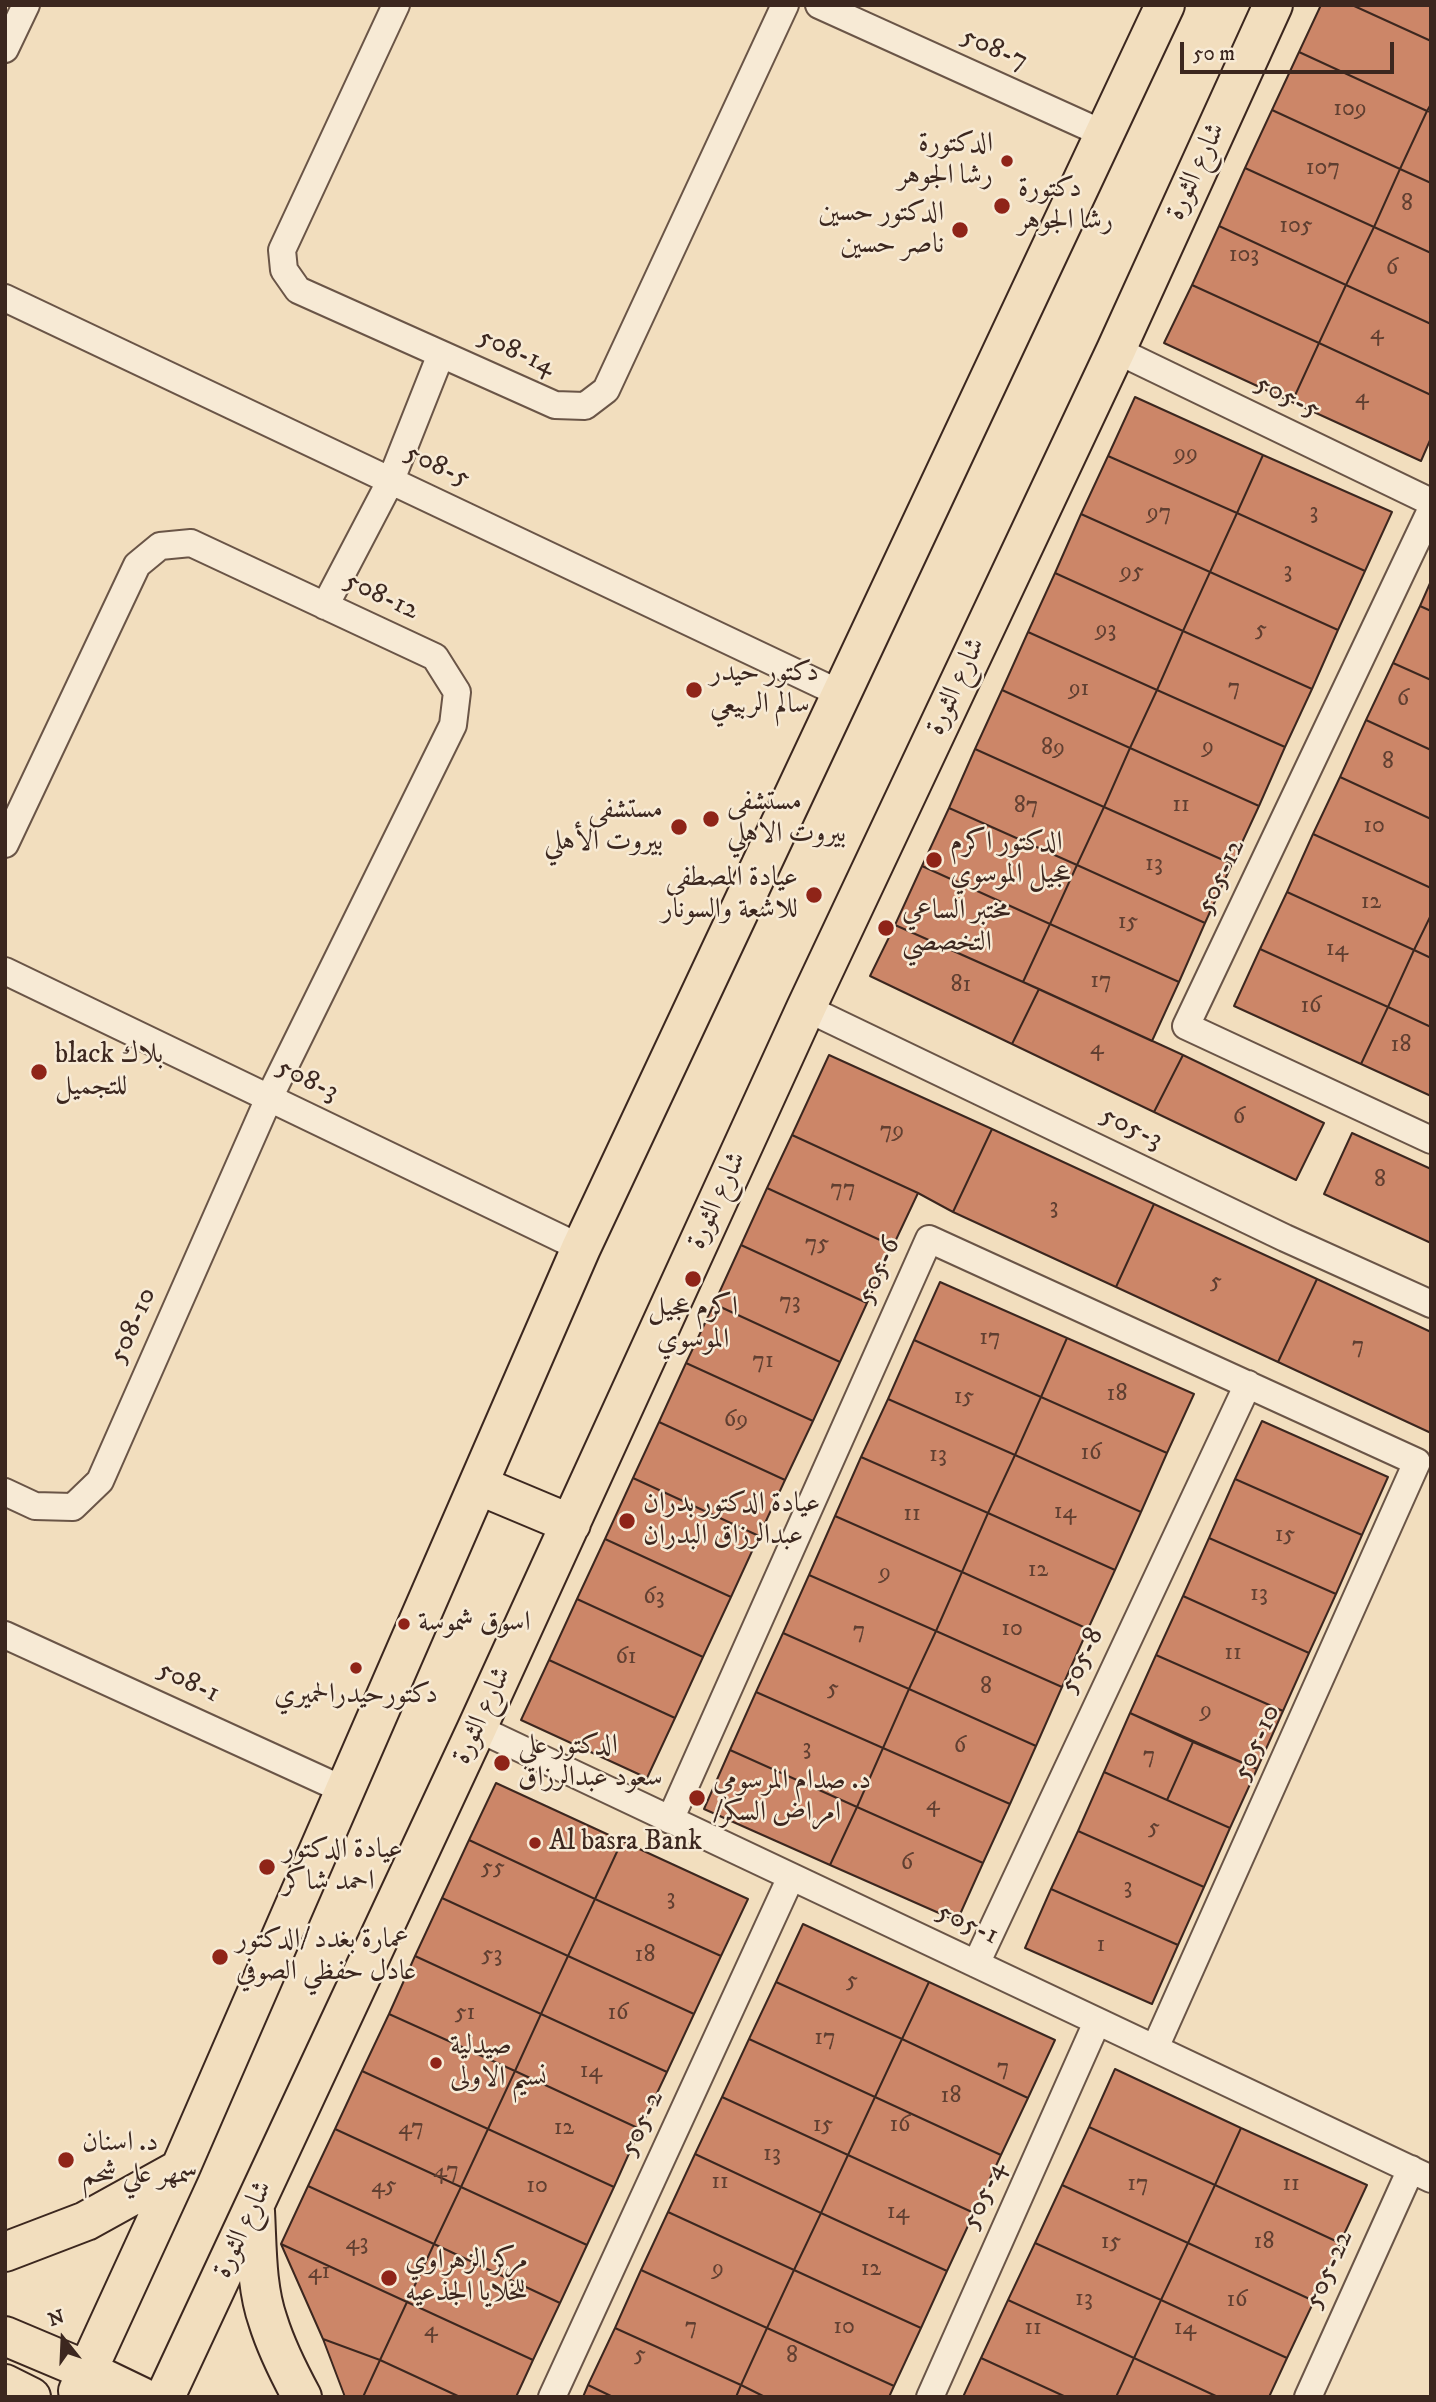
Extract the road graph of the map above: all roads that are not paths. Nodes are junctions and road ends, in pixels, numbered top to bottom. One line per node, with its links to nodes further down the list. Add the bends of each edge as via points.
1 (26, 5): 7 (street)
2 (396, 5): 11 (street, 508-14, via 282,250 284,270 298,290)
3 (785, 5): 11 (street, 508-14, via 606,390 585,406 555,405)
4 (819, 5): 8 (street, 508-7)
5 (1165, 5): 8 (main road)
6 (1273, 5): 10 (main road, شارع الثورة)
7 (5, 49)
8 (1104, 134): 16 (main road)
9 (5, 298): 12 (street, 508-5)
10 (1116, 350): 13 (street, 505-5); 19 (main road, شارع الثورة)
11 (441, 354): 12 (street)
12 (391, 480): 15 (street); 16 (street, 508-5)
13 (1431, 502)
14 (1431, 510): 21 (street, 505-12, via 1186,1026)
15 (325, 606): 17 (street, 508-12, via 191,543 160,546 137,565); 20 (street, 508-12, via 435,657 457,692 453,724)
16 (841, 694): 22 (main road)
17 (5, 844)
18 (5, 971): 20 (street, 508-3)
19 (806, 1008): 23 (street, 505-3); 28 (main road, شارع الثورة)
20 (269, 1098): 22 (street, 508-3); 27 (street, 508-10, via 100,1481 73,1507 35,1506)
21 (1431, 1140)
22 (581, 1248): 26 (main road)
23 (1431, 1304)
24 (1248, 1384): 25 (street, 505-6); 32 (street, 505-6, via 929,1239); 34 (street, 505-8)
25 (1417, 1462): 36 (street, 505-10)
26 (478, 1485): 28 (main road); 31 (main road)
27 (5, 1492)
28 (571, 1524): 30 (main road, شارع الثورة)
29 (5, 1635): 31 (street, 508-1)
30 (477, 1728): 32 (street, 505-1); 39 (main road, شارع الثورة)
31 (344, 1790): 37 (main road)
32 (670, 1819): 33 (street, 505-1)
33 (791, 1877): 34 (street, 505-1); 48 (street, 505-2)
34 (976, 1964): 35 (street, 505-1)
35 (1097, 2022): 36 (street, 505-1); 49 (street, 505-4)
36 (1155, 2049): 38 (street, 505-1)
37 (180, 2169): 40 (main road, via 86,2221); 42 (main road)
38 (1421, 2174): 50 (street, 505-22)
39 (255, 2206): 46 (main road, شارع الثورة); 47 (main road, via 267,2319)
40 (5, 2252)
41 (5, 2336): 42 (main road)
42 (83, 2381): 45 (main road)
43 (5, 2384): 44 (main road)
44 (31, 2397)
45 (142, 2397)
46 (165, 2397)
47 (302, 2397)
48 (552, 2397)
49 (930, 2397)
50 (1308, 2397)

